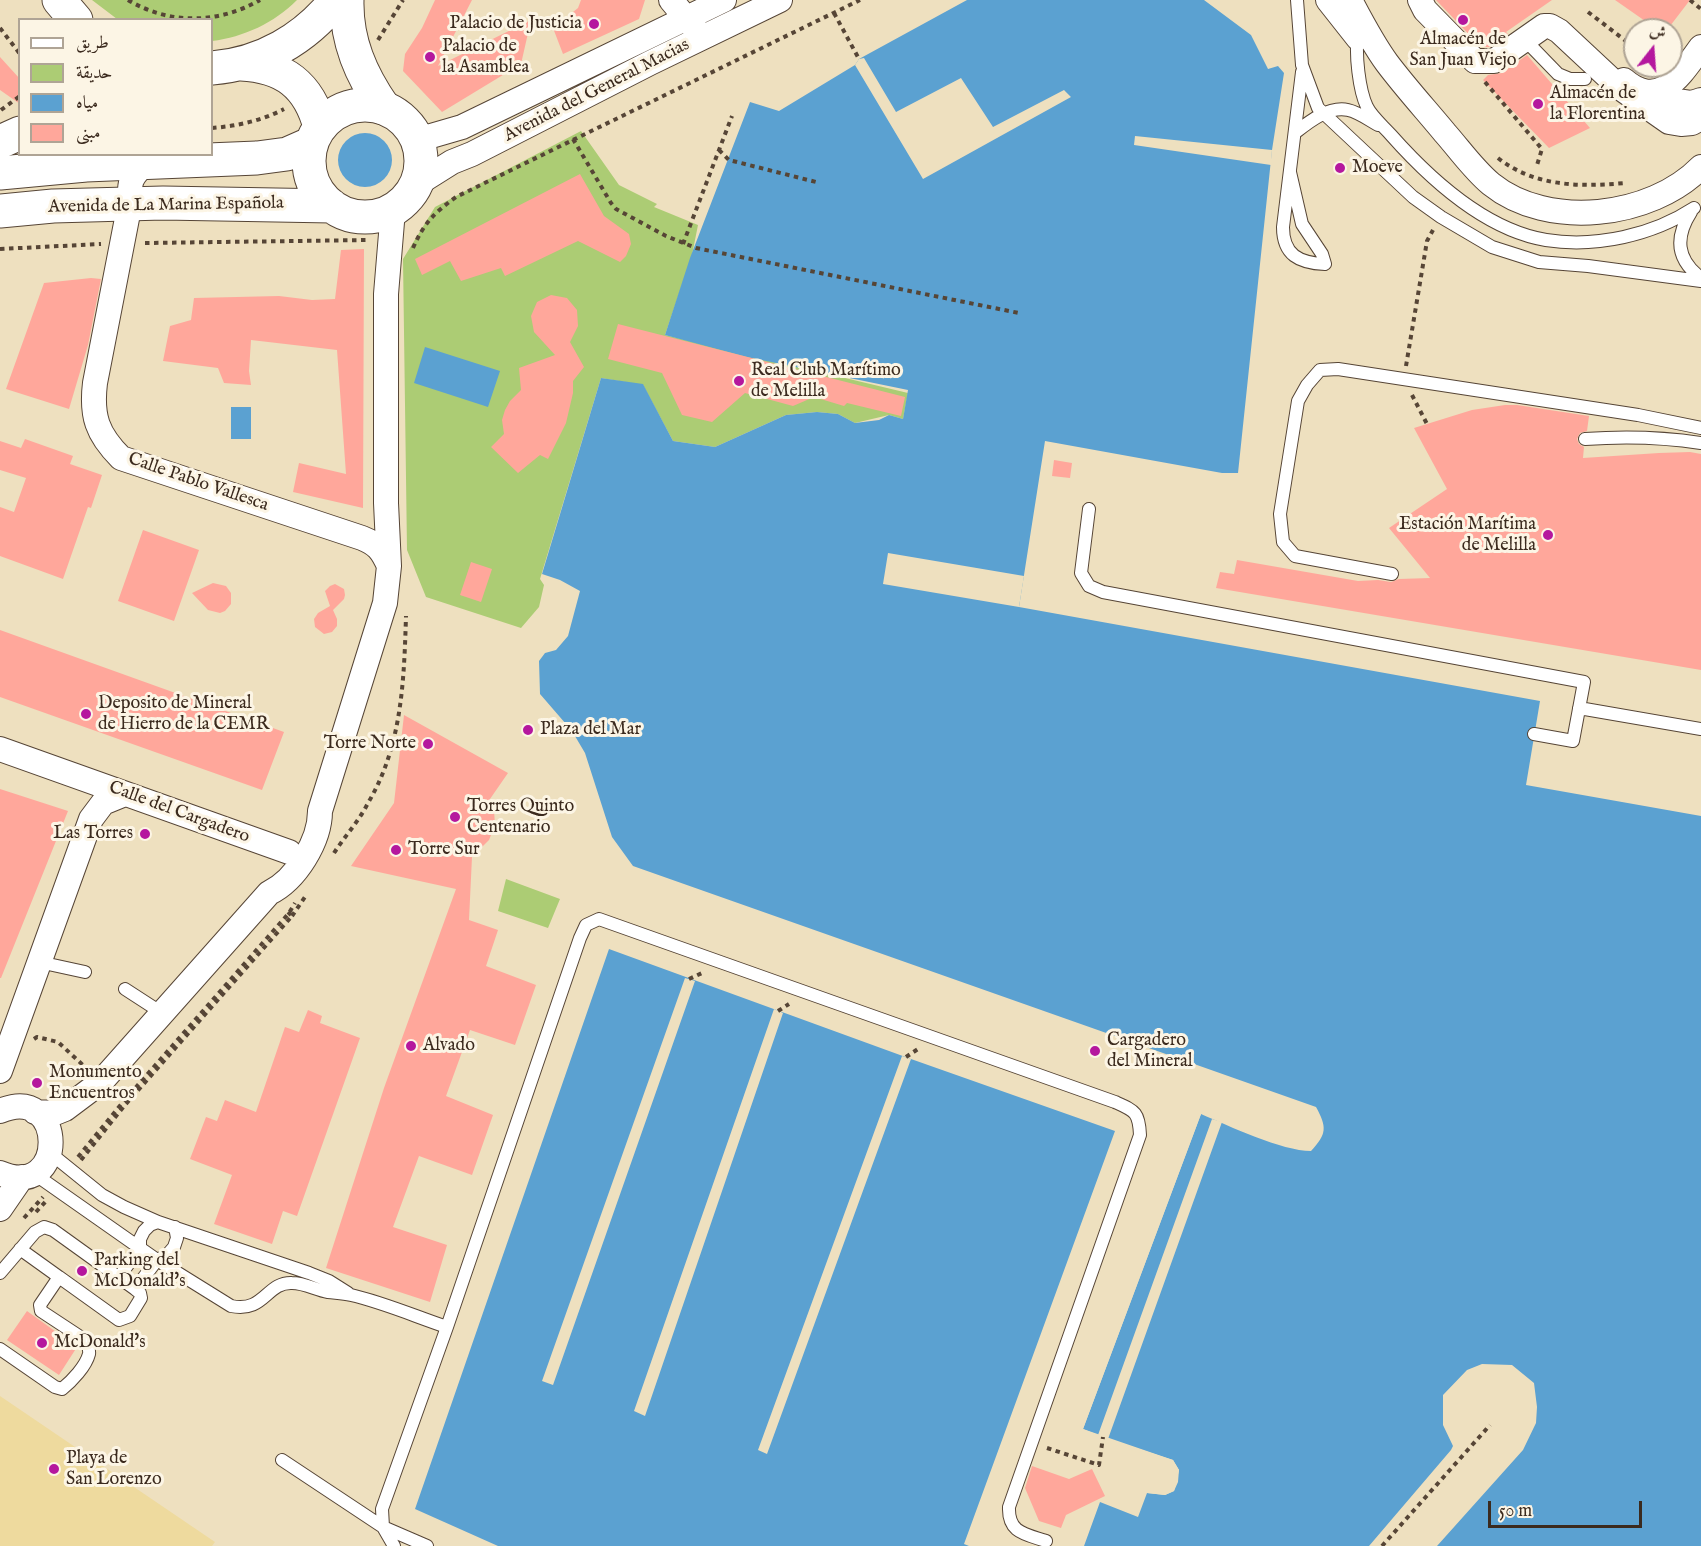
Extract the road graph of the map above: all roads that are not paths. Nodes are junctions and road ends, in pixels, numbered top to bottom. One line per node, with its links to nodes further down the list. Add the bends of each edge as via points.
1 (336, 0): 17 (main road, via 320,19 270,54)
2 (346, 0): 19 (main road, via 358,64)
3 (671, 0): 10 (street)
4 (724, 0): 10 (street, Avenida del General Macias)
5 (780, 0): 13 (street, Avenida del General Macias)
6 (1297, 0): 16 (lane)
7 (1328, 0): 12 (street)
8 (1350, 0): 12 (street)
9 (1420, 0): 14 (street, via 1475,61 1494,61)
10 (688, 19): 13 (street); 26 (street, Avenida del General Macias, via 462,127)
11 (1555, 28): 14 (street, via 1544,26); 15 (street, via 1572,27 1626,82 1649,92 1672,84); 20 (street, via 1619,87)
12 (1359, 30): 22 (lane, via 1356,58 1367,107); 29 (street)
13 (702, 38): 34 (street, Avenida del General Macias, via 452,162)
14 (1525, 40): 18 (lane, via 1558,74 1570,80)
15 (1701, 47)
16 (1302, 64): 21 (lane); 23 (lane)
17 (226, 66): 25 (main road, via 261,65 295,82 316,111)
18 (1584, 79)
19 (384, 108): 25 (main road, via 356,106 336,113); 26 (main road, via 408,124)
20 (1690, 111)
21 (1322, 114): 22 (lane, via 1347,109); 23 (lane); 40 (lane, via 1413,197 1492,247 1539,262)
22 (1387, 130): 37 (lane, via 1431,177 1455,195 1501,224 1546,240 1590,242 1630,235 1677,219)
23 (1296, 132): 33 (lane)
24 (18, 134): 27 (main road)
25 (316, 135): 30 (main road, via 287,154 272,157); 36 (main road, via 309,160 312,178)
26 (416, 136): 34 (main road, via 421,152)
27 (0, 142)
28 (1701, 154): 29 (street, via 1676,177 1658,187 1598,203 1567,202 1537,195)
29 (1469, 162): 31 (street, via 1491,184 1510,195 1574,213 1617,209 1658,197)
30 (146, 163): 32 (main road); 35 (street, Calle Pablo Vallesca, via 130,180)
31 (1701, 167)
32 (0, 172)
33 (1290, 172): 33 (lane, via 1283,239 1297,258 1325,264 1302,224)
34 (417, 184): 38 (main road)
35 (130, 203): 36 (main road, Avenida de La Marina Española); 39 (main road, Avenida de La Marina Española); 45 (street, Calle Pablo Vallesca, via 95,383 93,405 106,443 121,458 362,537 382,550)
36 (332, 206): 38 (main road, via 362,217)
37 (1698, 206): 40 (lane, via 1682,226 1680,249 1689,269)
38 (393, 210): 45 (street, via 386,294)
39 (0, 211)
40 (1701, 280)
41 (1701, 428): 46 (lane, via 1338,369 1320,370 1298,401 1280,514 1283,542 1295,556)
42 (1586, 439): 43 (lane, via 1672,438)
43 (1701, 443)
44 (1089, 509): 47 (lane, via 1081,573 1089,586 1103,592 1584,682)
45 (389, 566): 53 (street, via 385,603)
46 (1392, 574)
47 (1579, 708): 48 (lane); 49 (lane, via 1573,741)
48 (1701, 729)
49 (1534, 734)
50 (0, 749): 51 (street, Calle del Cargadero)
51 (69, 774): 52 (street, Calle del Cargadero); 54 (street)
52 (125, 794): 54 (street, via 103,803); 55 (street, Calle del Cargadero)
53 (320, 811): 55 (street); 56 (street, via 318,829 308,850 287,880)
54 (91, 819): 57 (street)
55 (289, 852): 56 (street)
56 (269, 893): 60 (street)
57 (39, 962): 58 (lane); 61 (street)
58 (85, 972)
59 (125, 989): 60 (lane)
60 (162, 1013): 62 (street)
61 (0, 1071)
62 (101, 1082): 64 (street, via 65,1109); 65 (street, via 89,1108)
63 (0, 1111): 64 (street, via 16,1107)
64 (35, 1112): 65 (street, via 50,1130)
65 (51, 1147): 66 (street, via 40,1168); 68 (lane, via 72,1171 114,1202)
66 (18, 1174): 67 (street); 70 (lane, via 55,1191)
67 (0, 1209)
68 (158, 1222): 69 (lane); 70 (lane, via 144,1231)
69 (175, 1227): 72 (lane, via 174,1247); 77 (lane, via 309,1273)
70 (140, 1248): 72 (lane); 75 (lane)
71 (20, 1249): 73 (lane); 74 (lane); 75 (lane, via 44,1227)
72 (157, 1260): 76 (lane); 77 (lane, via 239,1308 261,1302 274,1288 291,1282)
73 (0, 1273)
74 (58, 1277): 76 (lane, via 119,1320 130,1316 140,1302 140,1293); 79 (lane, via 40,1305 41,1311 85,1340 89,1348 89,1356 72,1380 62,1389 56,1387)
75 (119, 1278): 76 (lane)
76 (135, 1289)
77 (352, 1295): 78 (lane)
78 (447, 1327): 81 (lane, via 382,1509); 82 (lane, via 580,938 586,925 599,919 1115,1102 1131,1109 1140,1119 1140,1135 1012,1498 1009,1520 1020,1532)
79 (0, 1349)
80 (282, 1460): 81 (lane)
81 (383, 1527): 83 (lane); 84 (lane)
82 (1046, 1541)
83 (394, 1546)
84 (427, 1546)

